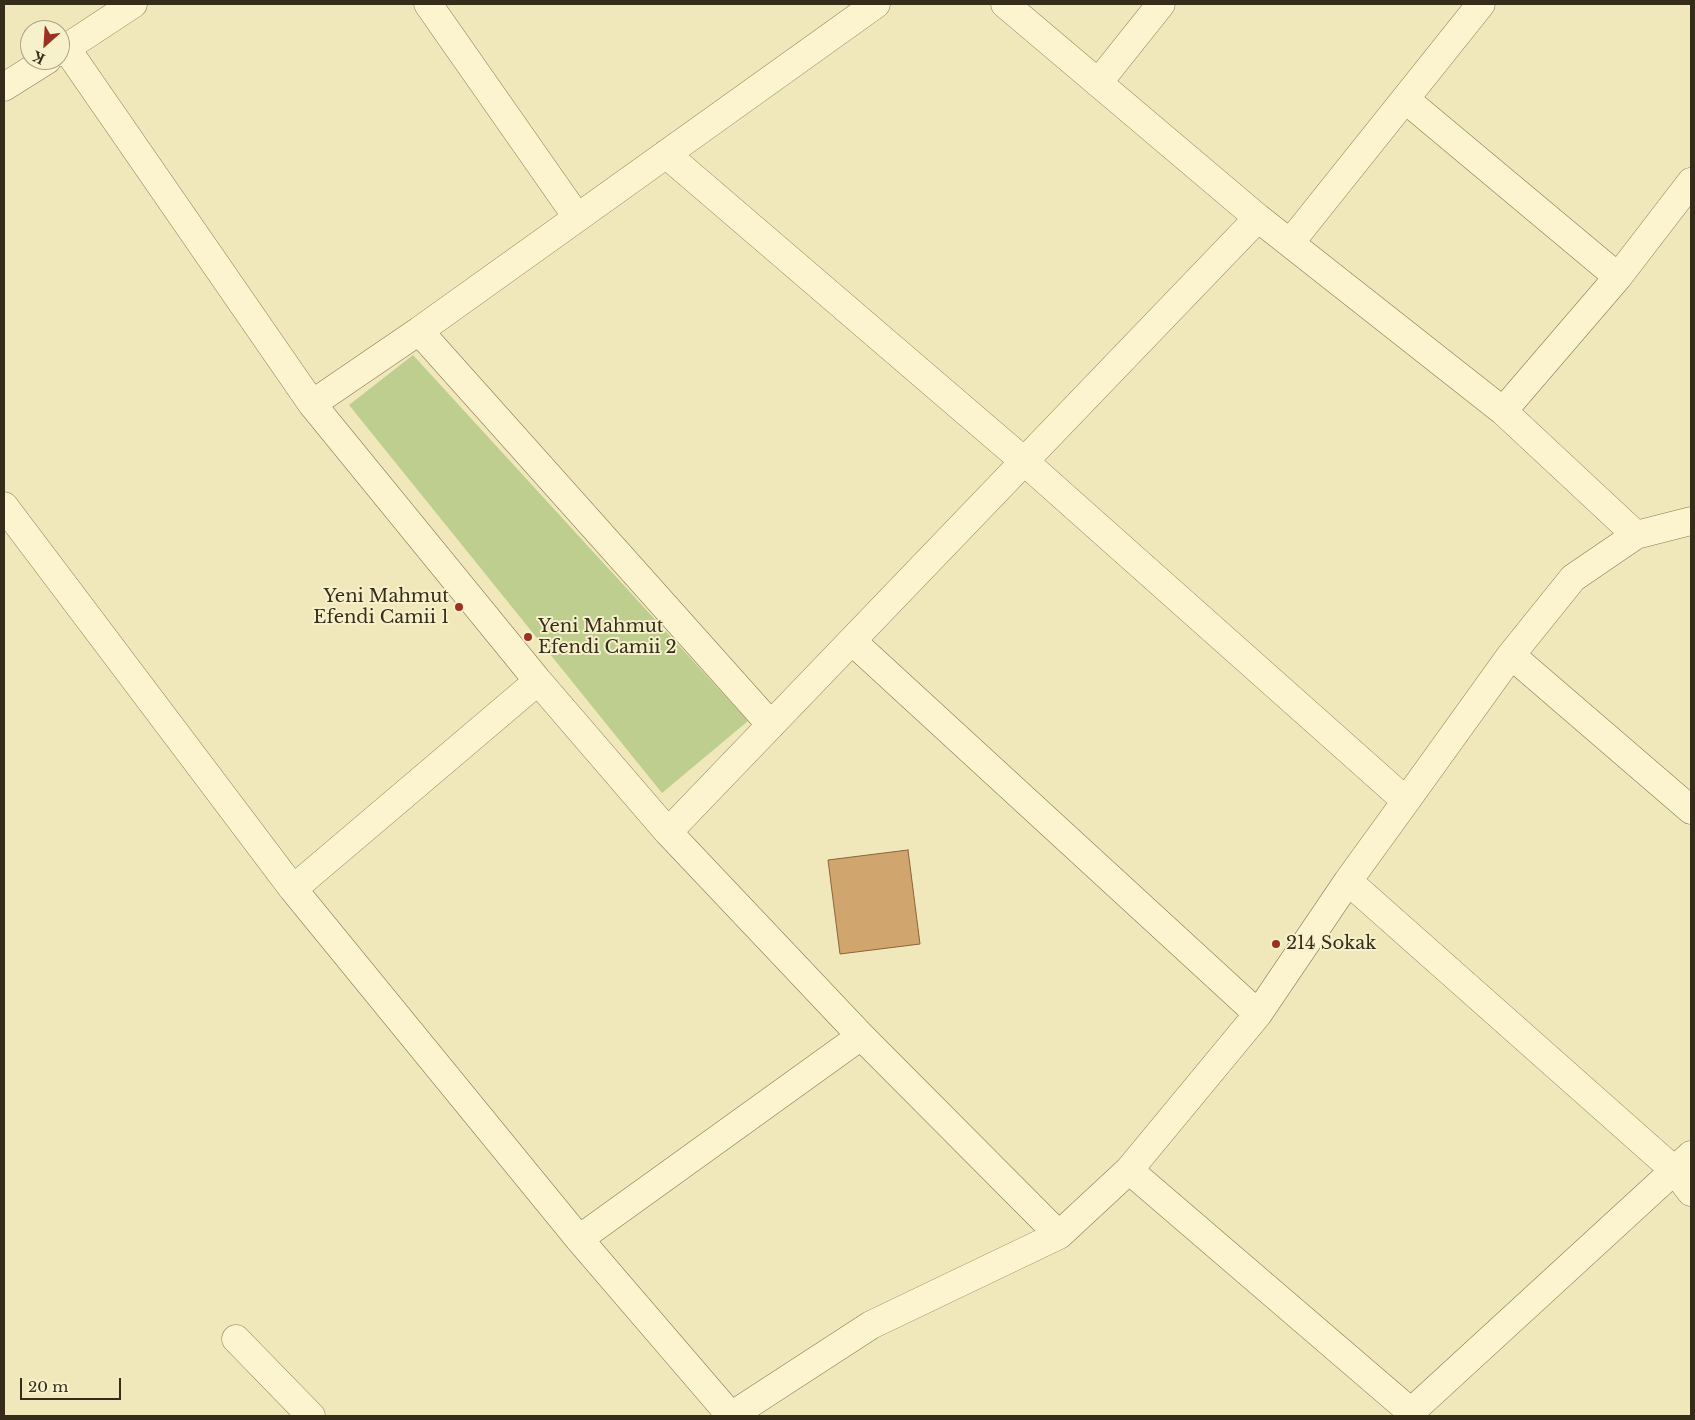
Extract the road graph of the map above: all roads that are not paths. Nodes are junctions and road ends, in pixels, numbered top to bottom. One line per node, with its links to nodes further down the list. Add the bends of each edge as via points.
1 (133, 4): 7 (street)
2 (428, 4): 15 (street)
3 (876, 4): 13 (street)
4 (1005, 4): 10 (street)
5 (1160, 4): 10 (street)
6 (1481, 4): 12 (street)
7 (70, 45)
8 (31, 70): 11 (street)
9 (70, 70): 20 (street)
10 (1098, 83): 16 (street)
11 (4, 87)
12 (1405, 99): 17 (street); 18 (street)
13 (666, 154): 15 (street); 22 (street)
14 (1691, 182): 18 (street)
15 (578, 217): 19 (street)
16 (1258, 218): 17 (street); 22 (street)
17 (1290, 243): 21 (street)
18 (1618, 277): 21 (street)
19 (419, 330): 20 (street); 29 (street)
20 (312, 404): 28 (street)
21 (1503, 411): 25 (street)
22 (1025, 462): 26 (street); 30 (street)
23 (4, 506): 34 (street)
24 (1691, 521): 25 (street)
25 (1636, 534): 27 (street, via 1573,578)
26 (852, 641): 29 (street); 35 (street)
27 (1511, 655): 30 (street); 31 (street)
28 (538, 681): 32 (street); 34 (street)
29 (771, 725): 32 (street)
30 (1406, 801): 33 (street)
31 (1691, 810)
32 (668, 832): 36 (street)
33 (1348, 881): 35 (street); 37 (street)
34 (293, 889): 41 (street)
35 (1258, 1014): 38 (street)
36 (861, 1036): 40 (street); 41 (street)
37 (1683, 1162): 39 (street); 44 (street)
38 (1129, 1170): 40 (street); 44 (street)
39 (1691, 1192)
40 (1059, 1235): 43 (street, via 871,1325)
41 (579, 1239): 43 (street)
42 (236, 1339): 45 (street)
43 (745, 1413)
44 (1412, 1414)
45 (311, 1416)

